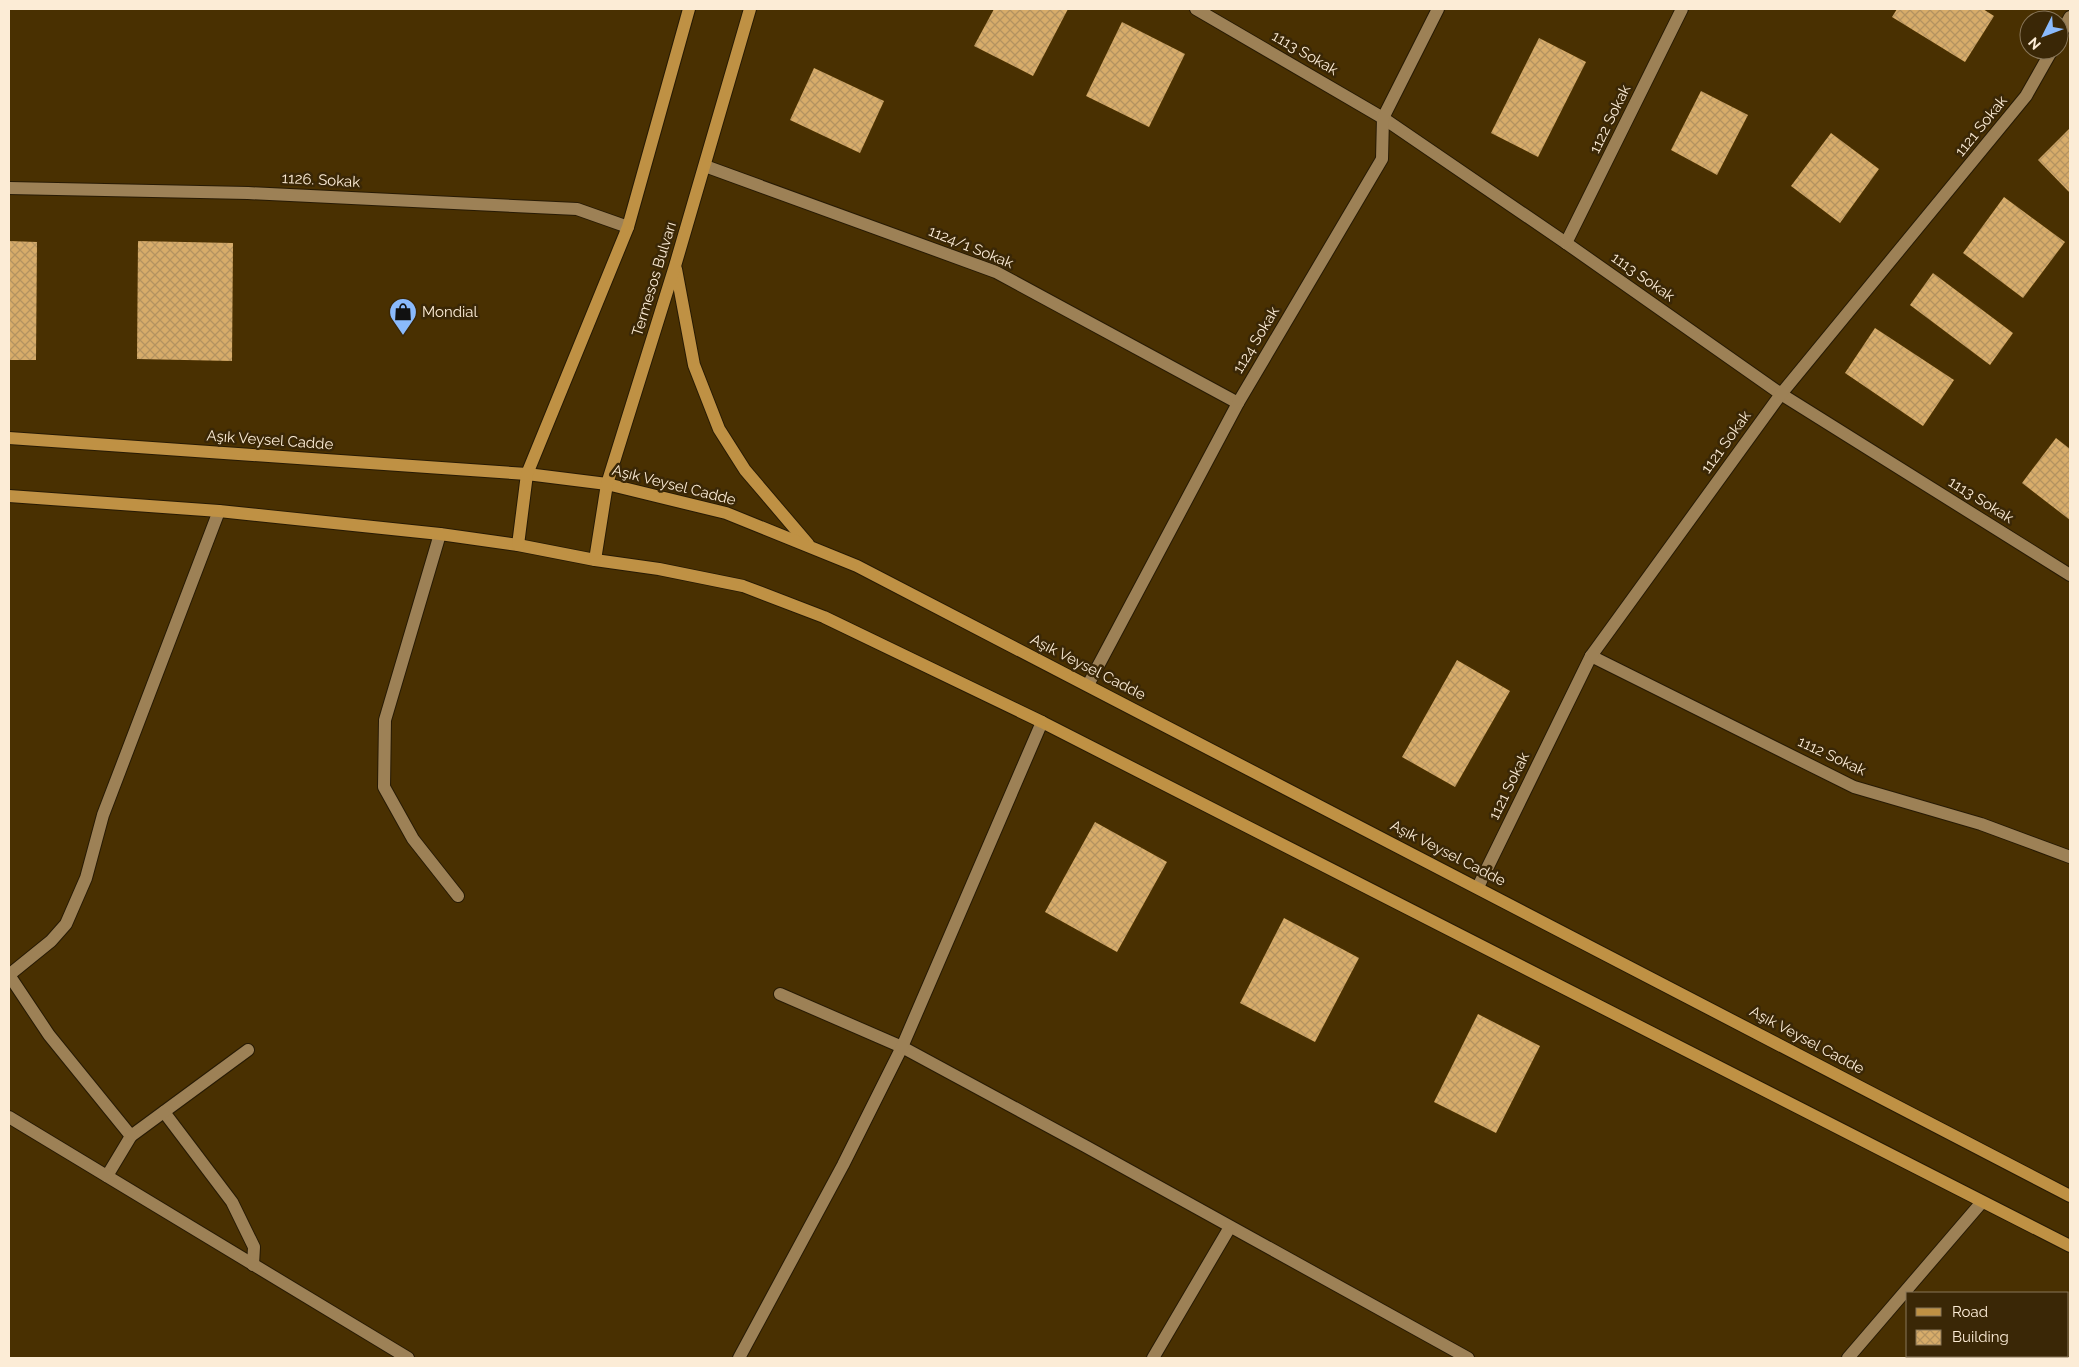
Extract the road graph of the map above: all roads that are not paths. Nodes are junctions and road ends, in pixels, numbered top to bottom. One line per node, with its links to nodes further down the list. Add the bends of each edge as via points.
1 (689, 9): 10 (main road)
2 (750, 9): 8 (main road, Termesos Bulvarı)
3 (1196, 9): 7 (street, 1113 Sokak)
4 (1438, 9): 7 (street, 1124 Sokak)
5 (1682, 9): 11 (street, 1122 Sokak)
6 (2046, 60): 13 (street, 1121 Sokak, via 2026,96)
7 (1383, 118): 11 (street, 1113 Sokak); 14 (street, 1124 Sokak, via 1382,159)
8 (705, 166): 12 (main road, Termesos Bulvarı); 14 (street, 1124/1 Sokak, via 996,272)
9 (9, 188): 10 (street, 1126. Sokak, via 248,193 577,209)
10 (628, 228): 16 (main road)
11 (1566, 243): 13 (street, 1113 Sokak)
12 (675, 266): 17 (main road, Termesos Bulvarı); 22 (main road, via 694,365 719,429 745,470)
13 (1781, 394): 24 (street, 1113 Sokak); 25 (street, 1121 Sokak)
14 (1238, 403): 26 (street, 1124 Sokak)
15 (9, 438): 16 (main road, Aşık Veysel Cadde)
16 (527, 474): 17 (main road, Aşık Veysel Cadde); 21 (main road)
17 (607, 484): 22 (main road, Aşık Veysel Cadde, via 726,512); 23 (main road, Termesos Bulvarı)
18 (9, 496): 19 (main road)
19 (219, 511): 20 (main road); 31 (street, via 103,815 86,878 66,924 51,942)
20 (440, 534): 21 (main road); 30 (street, via 385,720 384,788 412,839)
21 (518, 545): 23 (main road)
22 (810, 546): 26 (main road, Aşık Veysel Cadde, via 856,566)
23 (595, 560): 27 (main road, via 743,586 824,617)
24 (2070, 575)
25 (1591, 656): 28 (street, 1112 Sokak, via 1854,787 1981,824); 29 (street, 1121 Sokak)
26 (1088, 685): 29 (main road, Aşık Veysel Cadde)
27 (1042, 722): 33 (street); 40 (main road)
28 (2070, 857)
29 (1478, 887): 39 (main road, Aşık Veysel Cadde)
30 (458, 896)
31 (9, 975): 37 (street, via 49,1035)
32 (780, 994): 33 (street)
33 (902, 1047): 41 (street); 45 (street, via 843,1165)
34 (248, 1050): 35 (street)
35 (164, 1112): 37 (street); 43 (street, via 232,1202 254,1247)
36 (9, 1117): 38 (street)
37 (131, 1136): 38 (street)
38 (107, 1176): 43 (street)
39 (2070, 1196)
40 (1982, 1202): 42 (main road); 48 (street)
41 (1230, 1227): 46 (street); 47 (street)
42 (2070, 1246)
43 (253, 1265): 44 (street)
44 (408, 1358)
45 (738, 1358)
46 (1153, 1358)
47 (1468, 1358)
48 (1848, 1358)

